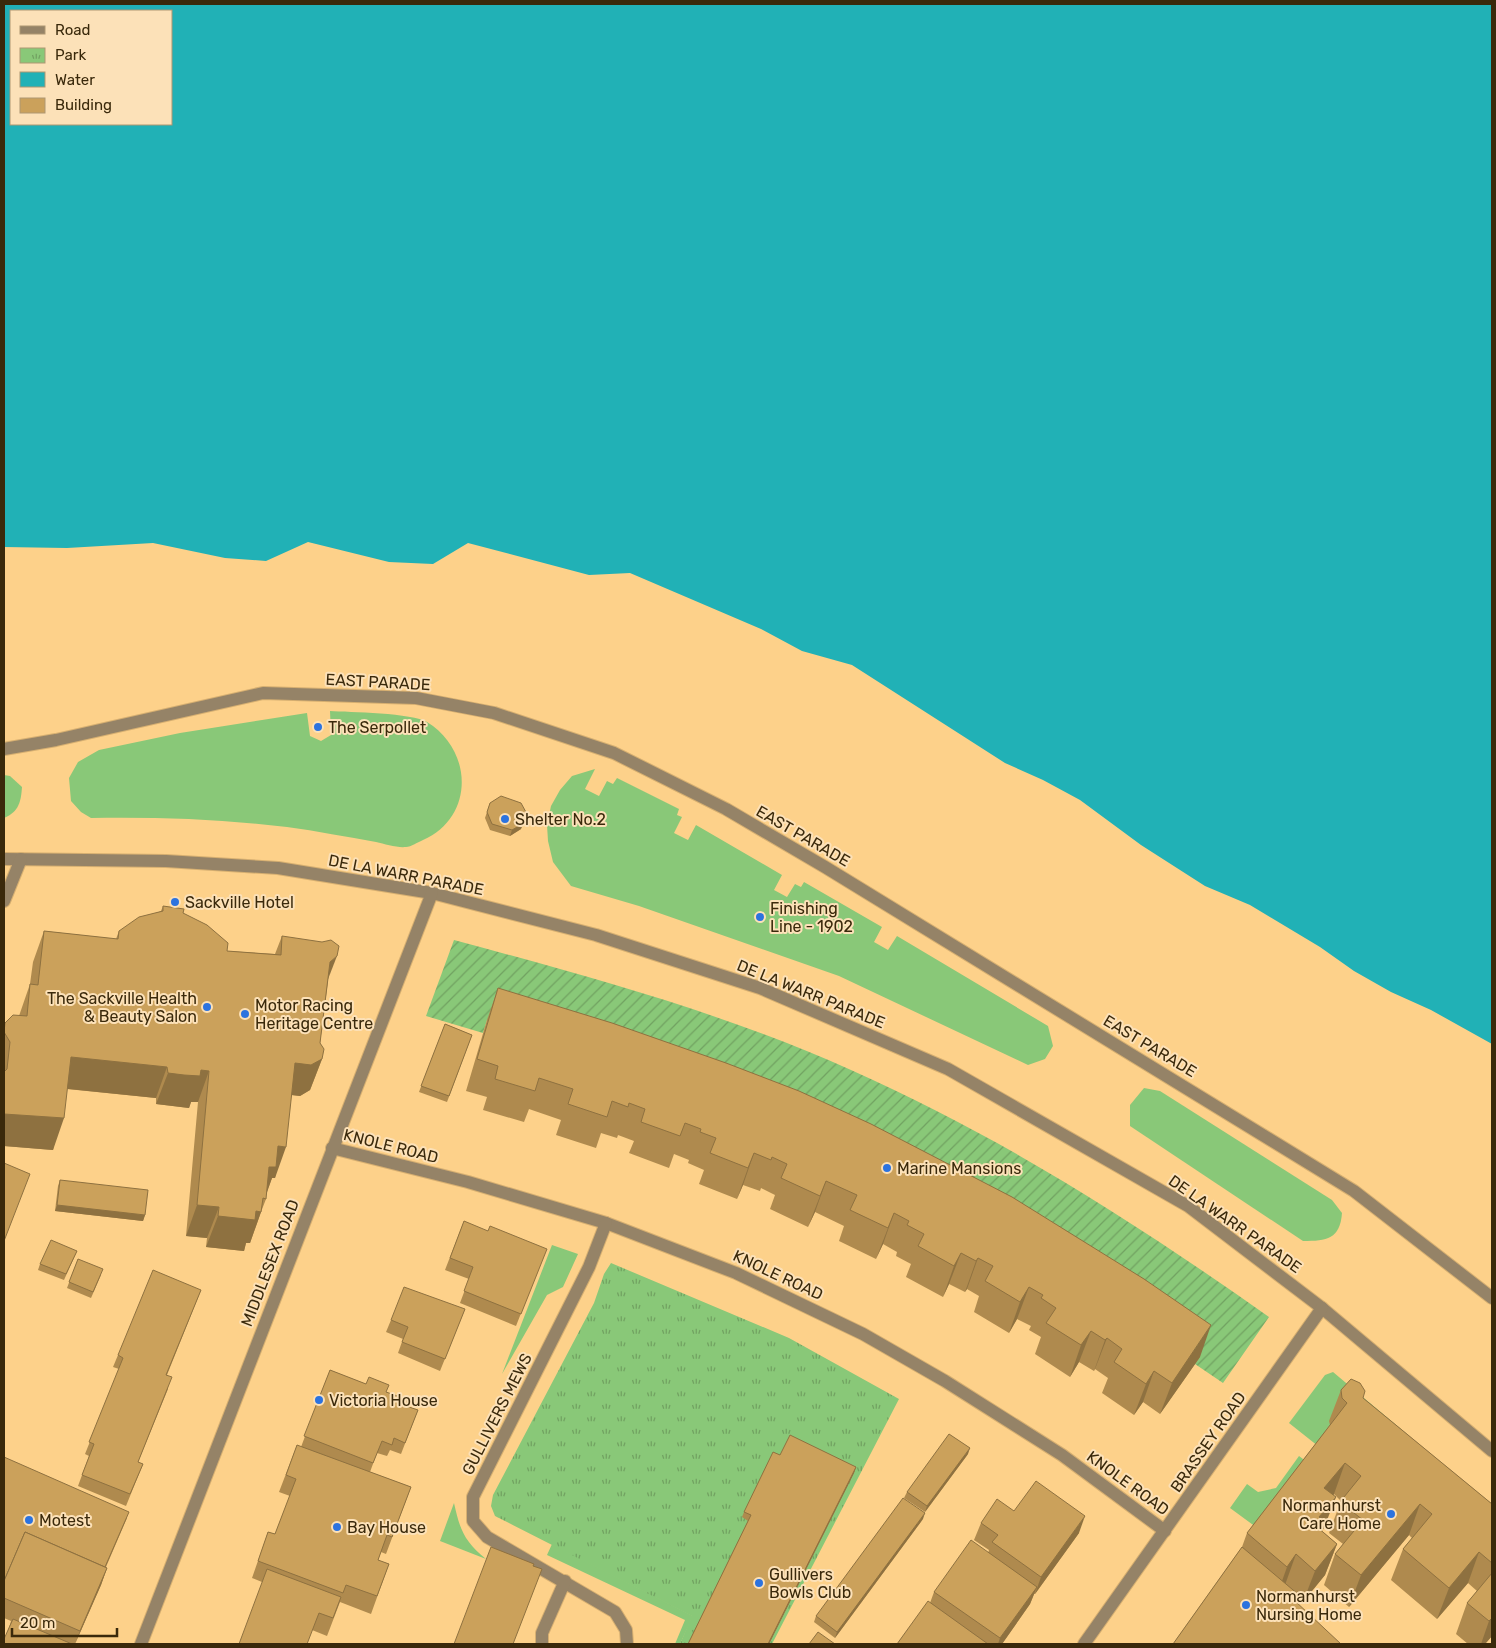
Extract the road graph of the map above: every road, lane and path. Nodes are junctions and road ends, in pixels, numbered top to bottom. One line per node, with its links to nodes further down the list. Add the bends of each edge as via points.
1 (4, 749): 8 (street, EAST PARADE, via 263,693 416,698 494,713 614,752 726,809 1245,1123 1354,1191)
2 (21, 859): 3 (street, DE LA WARR PARADE); 4 (street, DE LA WARR PARADE, via 278,868); 5 (street)
3 (4, 860)
4 (432, 894): 6 (street, MIDDLESEX ROAD); 9 (street, DE LA WARR PARADE, via 596,935 760,988 948,1069 1188,1206)
5 (4, 901)
6 (332, 1148): 7 (street, KNOLE ROAD, via 468,1182); 13 (street, MIDDLESEX ROAD)
7 (606, 1223): 11 (street, KNOLE ROAD, via 736,1273 863,1334 1062,1455); 12 (street, GULLIVERS MEWS, via 590,1267 473,1497 473,1520 487,1537)
8 (1492, 1298)
9 (1322, 1308): 10 (street, DE LA WARR PARADE); 11 (street, BRASSEY ROAD)
10 (1492, 1451)
11 (1165, 1531): 16 (street, BRASSEY ROAD)
12 (566, 1581): 14 (street, via 542,1633); 15 (street, GULLIVERS MEWS, via 615,1612 626,1630)
13 (141, 1644)
14 (542, 1644)
15 (627, 1644)
16 (1084, 1644)

